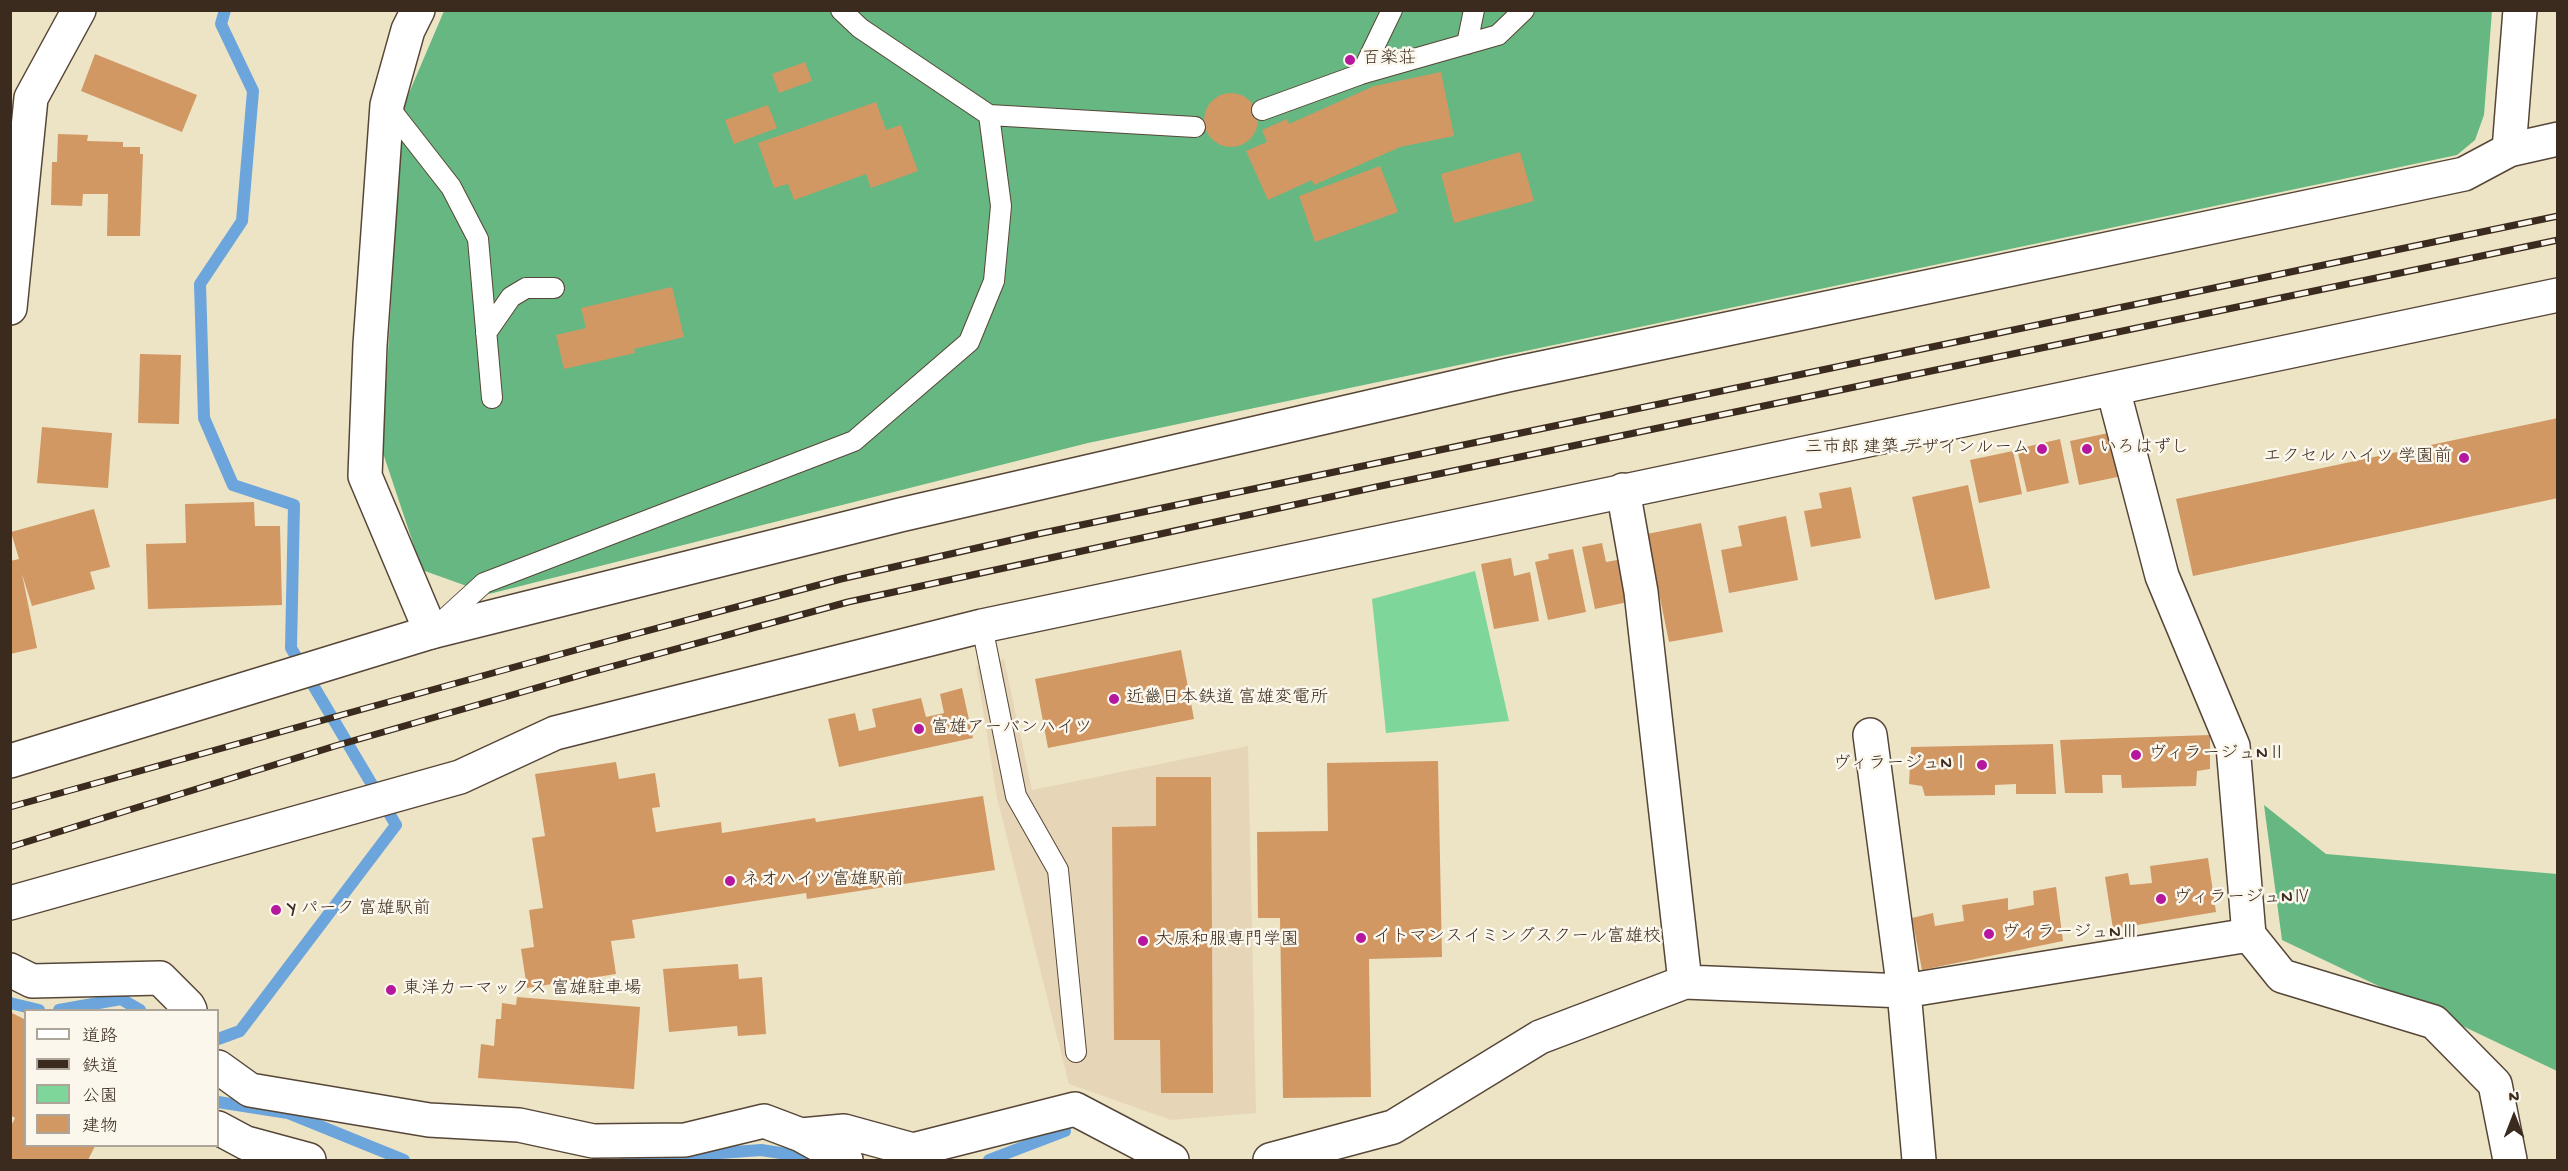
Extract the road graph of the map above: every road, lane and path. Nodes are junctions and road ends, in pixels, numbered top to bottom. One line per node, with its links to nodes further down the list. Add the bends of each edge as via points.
1 (79, 10): 10 (street)
2 (418, 10): 11 (street, via 408,30)
3 (841, 10): 13 (lane, via 860,28)
4 (1392, 10): 9 (lane)
5 (1474, 10): 8 (lane)
6 (1524, 10): 8 (lane, via 1498,35)
7 (2520, 10): 16 (street)
8 (1467, 44): 9 (lane)
9 (1361, 74): 12 (lane)
10 (21, 96): 19 (street)
11 (387, 105): 20 (lane, via 451,187 478,239); 25 (street, via 365,476)
12 (1262, 110)
13 (989, 115): 14 (lane); 25 (lane, via 1001,206 994,281 969,342 854,441 484,583)
14 (1195, 127)
15 (2558, 140): 16 (street)
16 (2509, 150): 25 (street, via 2464,174 1508,375 900,515)
17 (554, 288): 20 (lane, via 526,288 511,297)
18 (2558, 295): 21 (street)
19 (10, 308)
20 (486, 333): 22 (lane)
21 (2113, 389): 23 (street); 29 (street, via 2162,576 2234,746)
22 (492, 399)
23 (1623, 490): 24 (street); 31 (street, via 1641,592)
24 (982, 626): 28 (street, via 555,733 460,777); 34 (lane, via 1016,796 1058,870)
25 (431, 632): 27 (street)
26 (1870, 735): 32 (street)
27 (10, 761)
28 (10, 903)
29 (2249, 935): 32 (street); 43 (street, via 2282,976 2434,1022 2495,1084)
30 (10, 970): 33 (street, via 32,981 159,978)
31 (1685, 982): 32 (street); 41 (street, via 1540,1037 1393,1127)
32 (1904, 992): 42 (street)
33 (188, 1009)
34 (1077, 1052)
35 (219, 1068): 37 (street, via 250,1090 429,1120 519,1125 593,1141 685,1140 764,1121)
36 (219, 1129): 38 (street, via 246,1143)
37 (801, 1135): 39 (street); 40 (street, via 844,1131 913,1150 1075,1109)
38 (309, 1161)
39 (846, 1161)
40 (1172, 1161)
41 (1270, 1161)
42 (1919, 1161)
43 (2510, 1161)

